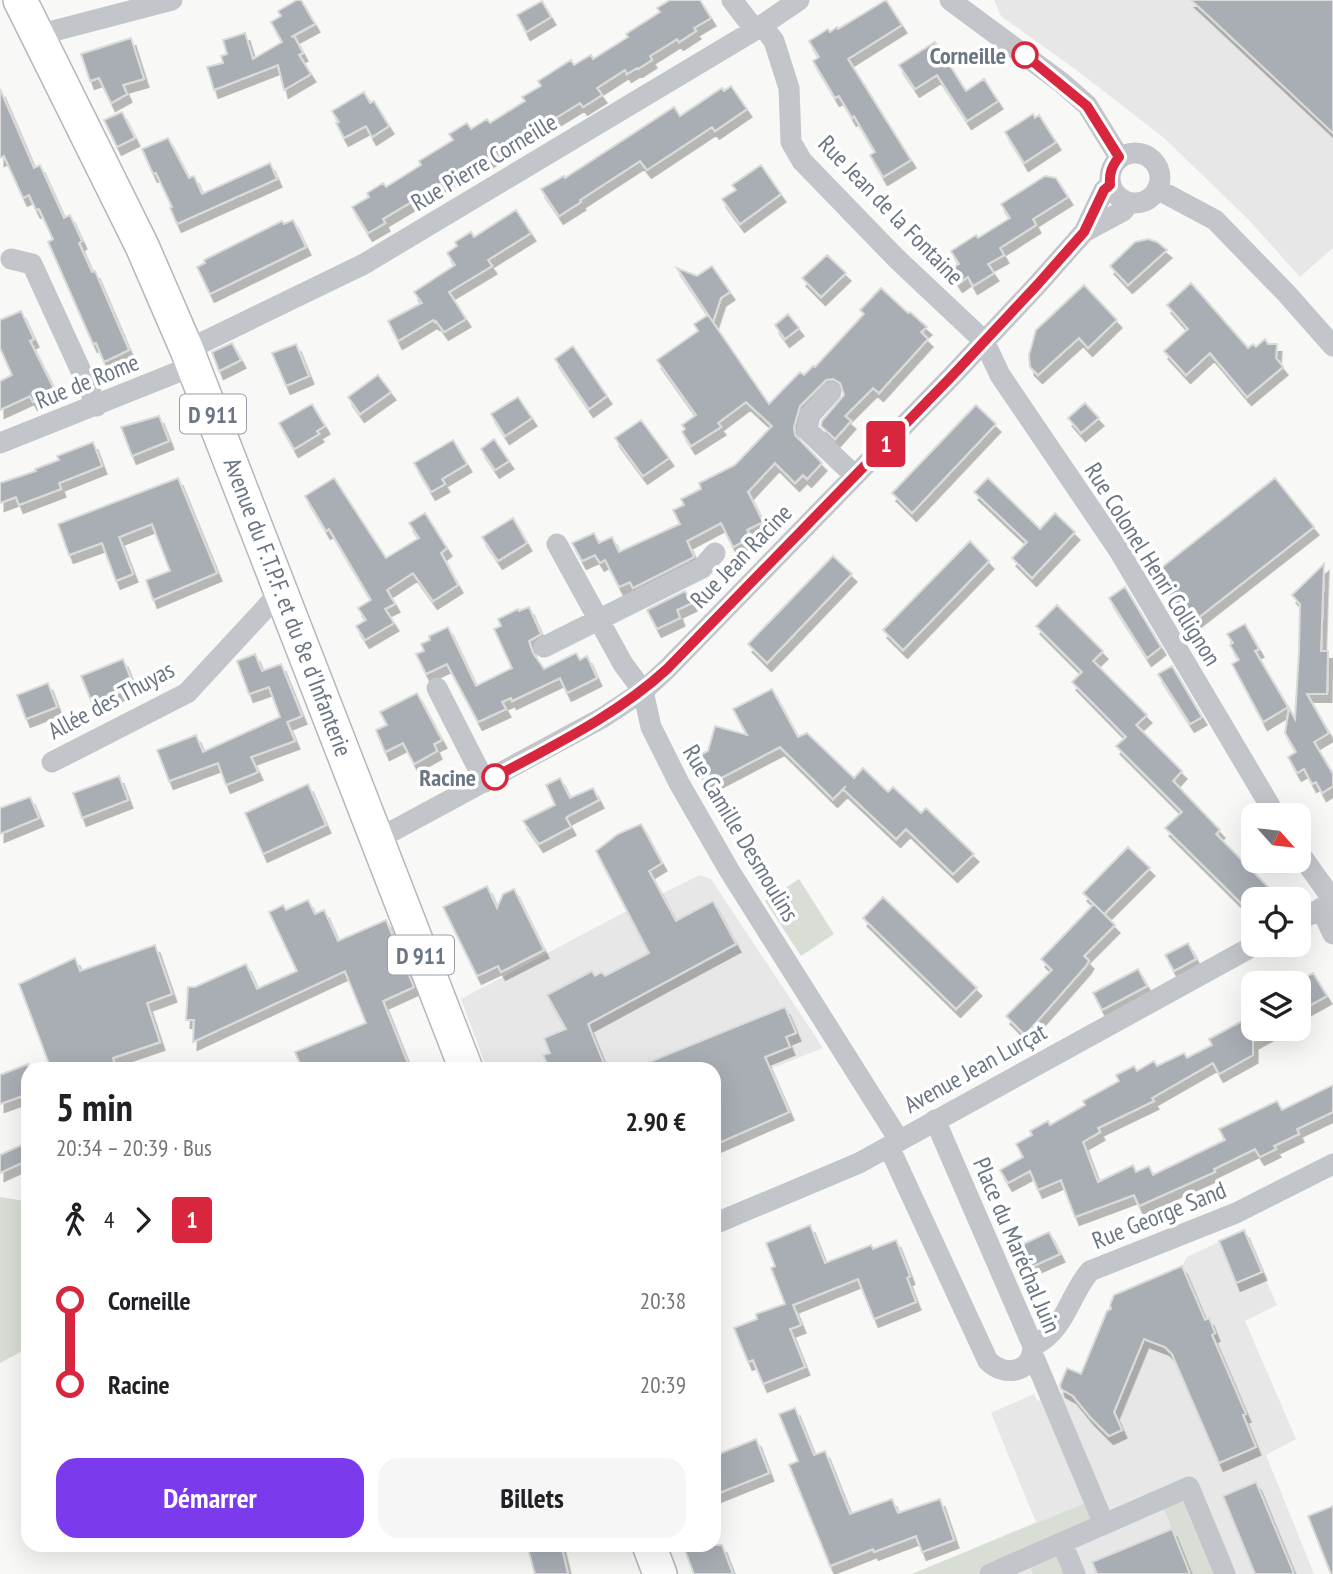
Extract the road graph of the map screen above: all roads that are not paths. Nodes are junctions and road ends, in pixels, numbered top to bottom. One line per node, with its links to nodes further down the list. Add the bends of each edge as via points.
1 (20, 0): 7 (main road, Avenue du F.T.P.F. et du 8e d'Infanterie / D 911)
2 (172, 0): 7 (street)
3 (732, 0): 6 (street, Rue Jean de la Fontaine)
4 (799, 0): 6 (street, Rue Pierre Corneille)
5 (955, 2): 8 (street, via 1087,106)
6 (758, 27): 14 (street, Rue Jean de la Fontaine, via 774,41 789,89 791,142 802,161); 16 (street, Rue Pierre Corneille, via 364,264)
7 (38, 35): 16 (main road, Avenue du F.T.P.F. et du 8e d'Infanterie / D 911, via 142,246)
8 (1119, 157): 9 (street); 10 (street, via 1139,152 1148,156 1160,176)
9 (1110, 185): 11 (street); 12 (street, Rue Jean Racine)
10 (1157, 189): 11 (street, via 1140,203); 15 (street, via 1215,220)
11 (1129, 203): 12 (street, Rue Jean Racine)
12 (1084, 232): 14 (street, Rue Jean Racine)
13 (11, 259): 18 (street, via 32,264)
14 (984, 341): 20 (street, Rue Jean Racine); 30 (street, Rue Colonel Henri Collignon, via 1000,375 1118,549)
15 (1333, 346)
16 (190, 358): 18 (street, Rue de Rome); 23 (main road, Avenue du F.T.P.F. et du 8e d'Infanterie / D 911)
17 (831, 392): 20 (street, via 810,415 807,430)
18 (97, 405): 19 (street, Rue de Rome)
19 (0, 443)
20 (855, 476): 27 (street, Rue Jean Racine)
21 (557, 544): 24 (street, Rue Camille Desmoulins)
22 (715, 554): 24 (street, via 702,568)
23 (283, 595): 28 (street, Allée des Thuyas, via 272,600 187,693); 31 (main road, Avenue du F.T.P.F. et du 8e d'Infanterie / D 911)
24 (597, 619): 25 (street); 27 (street, Rue Camille Desmoulins)
25 (544, 647)
26 (437, 688): 29 (street)
27 (643, 691): 29 (street, Rue Jean Racine); 39 (street, Rue Camille Desmoulins, via 651,727 678,783)
28 (52, 762)
29 (485, 782): 31 (street, Rue Jean Racine)
30 (1268, 803)
31 (376, 840): 37 (main road, Avenue du F.T.P.F. et du 8e d'Infanterie / D 911)
32 (1311, 873): 33 (street)
33 (1329, 903): 34 (street); 35 (street)
34 (1311, 913)
35 (1333, 934)
36 (1241, 953): 38 (street, Avenue Jean Lurçat)
37 (463, 1062)
38 (935, 1120): 39 (street, Avenue Jean Lurçat); 42 (street, Place du Maréchal Juin)
39 (894, 1143): 41 (street, Avenue Jean Lurçat, via 859,1163); 42 (street, Place du Maréchal Juin, via 988,1361 1006,1372 1028,1363)
40 (1333, 1164): 42 (street, Rue George Sand, via 1236,1213 1090,1271 1054,1333)
41 (721, 1221)
42 (1033, 1350): 43 (street)
43 (1104, 1524): 44 (street); 49 (street, via 1189,1488)
44 (1062, 1543): 47 (street); 48 (street)
45 (652, 1552): 46 (main road)
46 (660, 1574)
47 (990, 1574)
48 (1075, 1574)
49 (1226, 1574)

